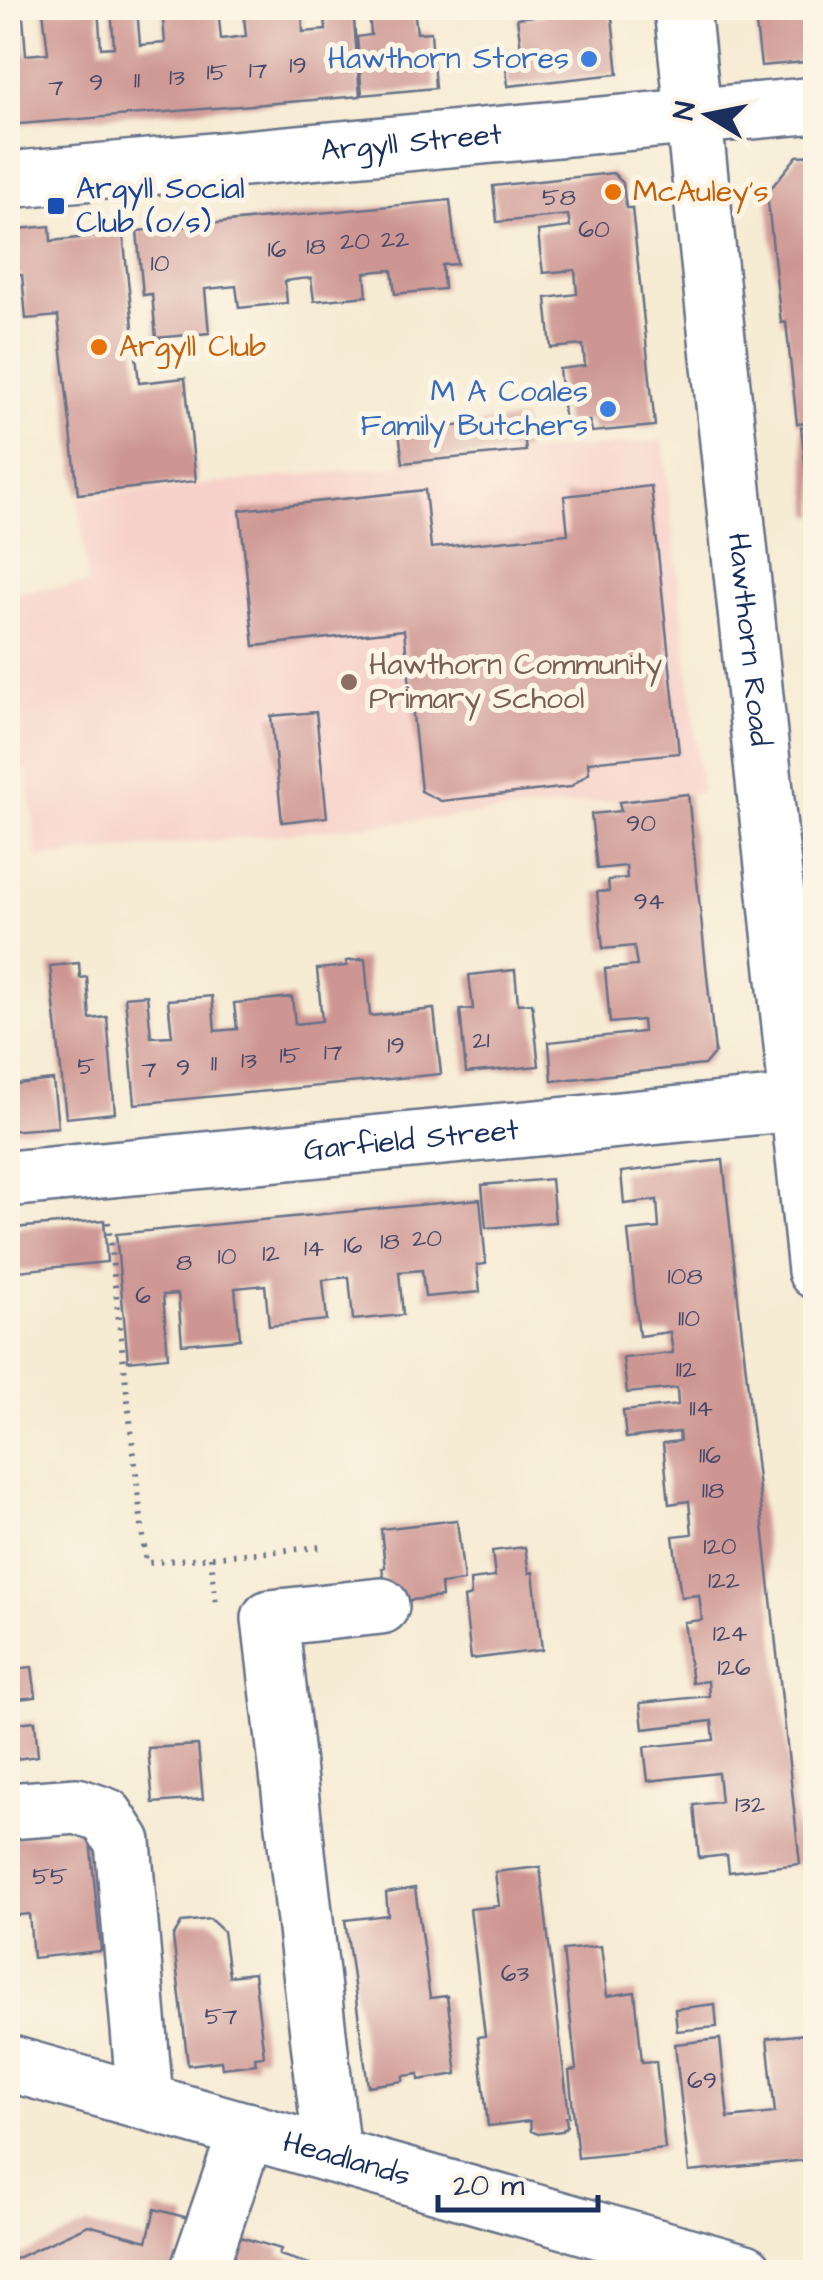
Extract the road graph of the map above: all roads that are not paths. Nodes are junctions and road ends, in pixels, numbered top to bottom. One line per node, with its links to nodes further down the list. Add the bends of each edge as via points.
1 (682, 8): 3 (street, Hawthorn Road)
2 (816, 105): 3 (street, Argyll Street)
3 (693, 118): 4 (street, Argyll Street); 5 (street, Hawthorn Road)
4 (8, 180)
5 (806, 1102): 6 (street, Garfield Street); 7 (street, Hawthorn Road)
6 (8, 1179)
7 (816, 1271)
8 (381, 1606): 13 (street, via 270,1618)
9 (8, 1810): 11 (street, via 77,1806 106,1816 123,1842)
10 (8, 2063): 11 (street, Headlands)
11 (145, 2100): 12 (street, Headlands)
12 (247, 2130): 13 (street, Headlands); 14 (street)
13 (332, 2154): 15 (street, Headlands)
14 (198, 2272)
15 (745, 2272)

